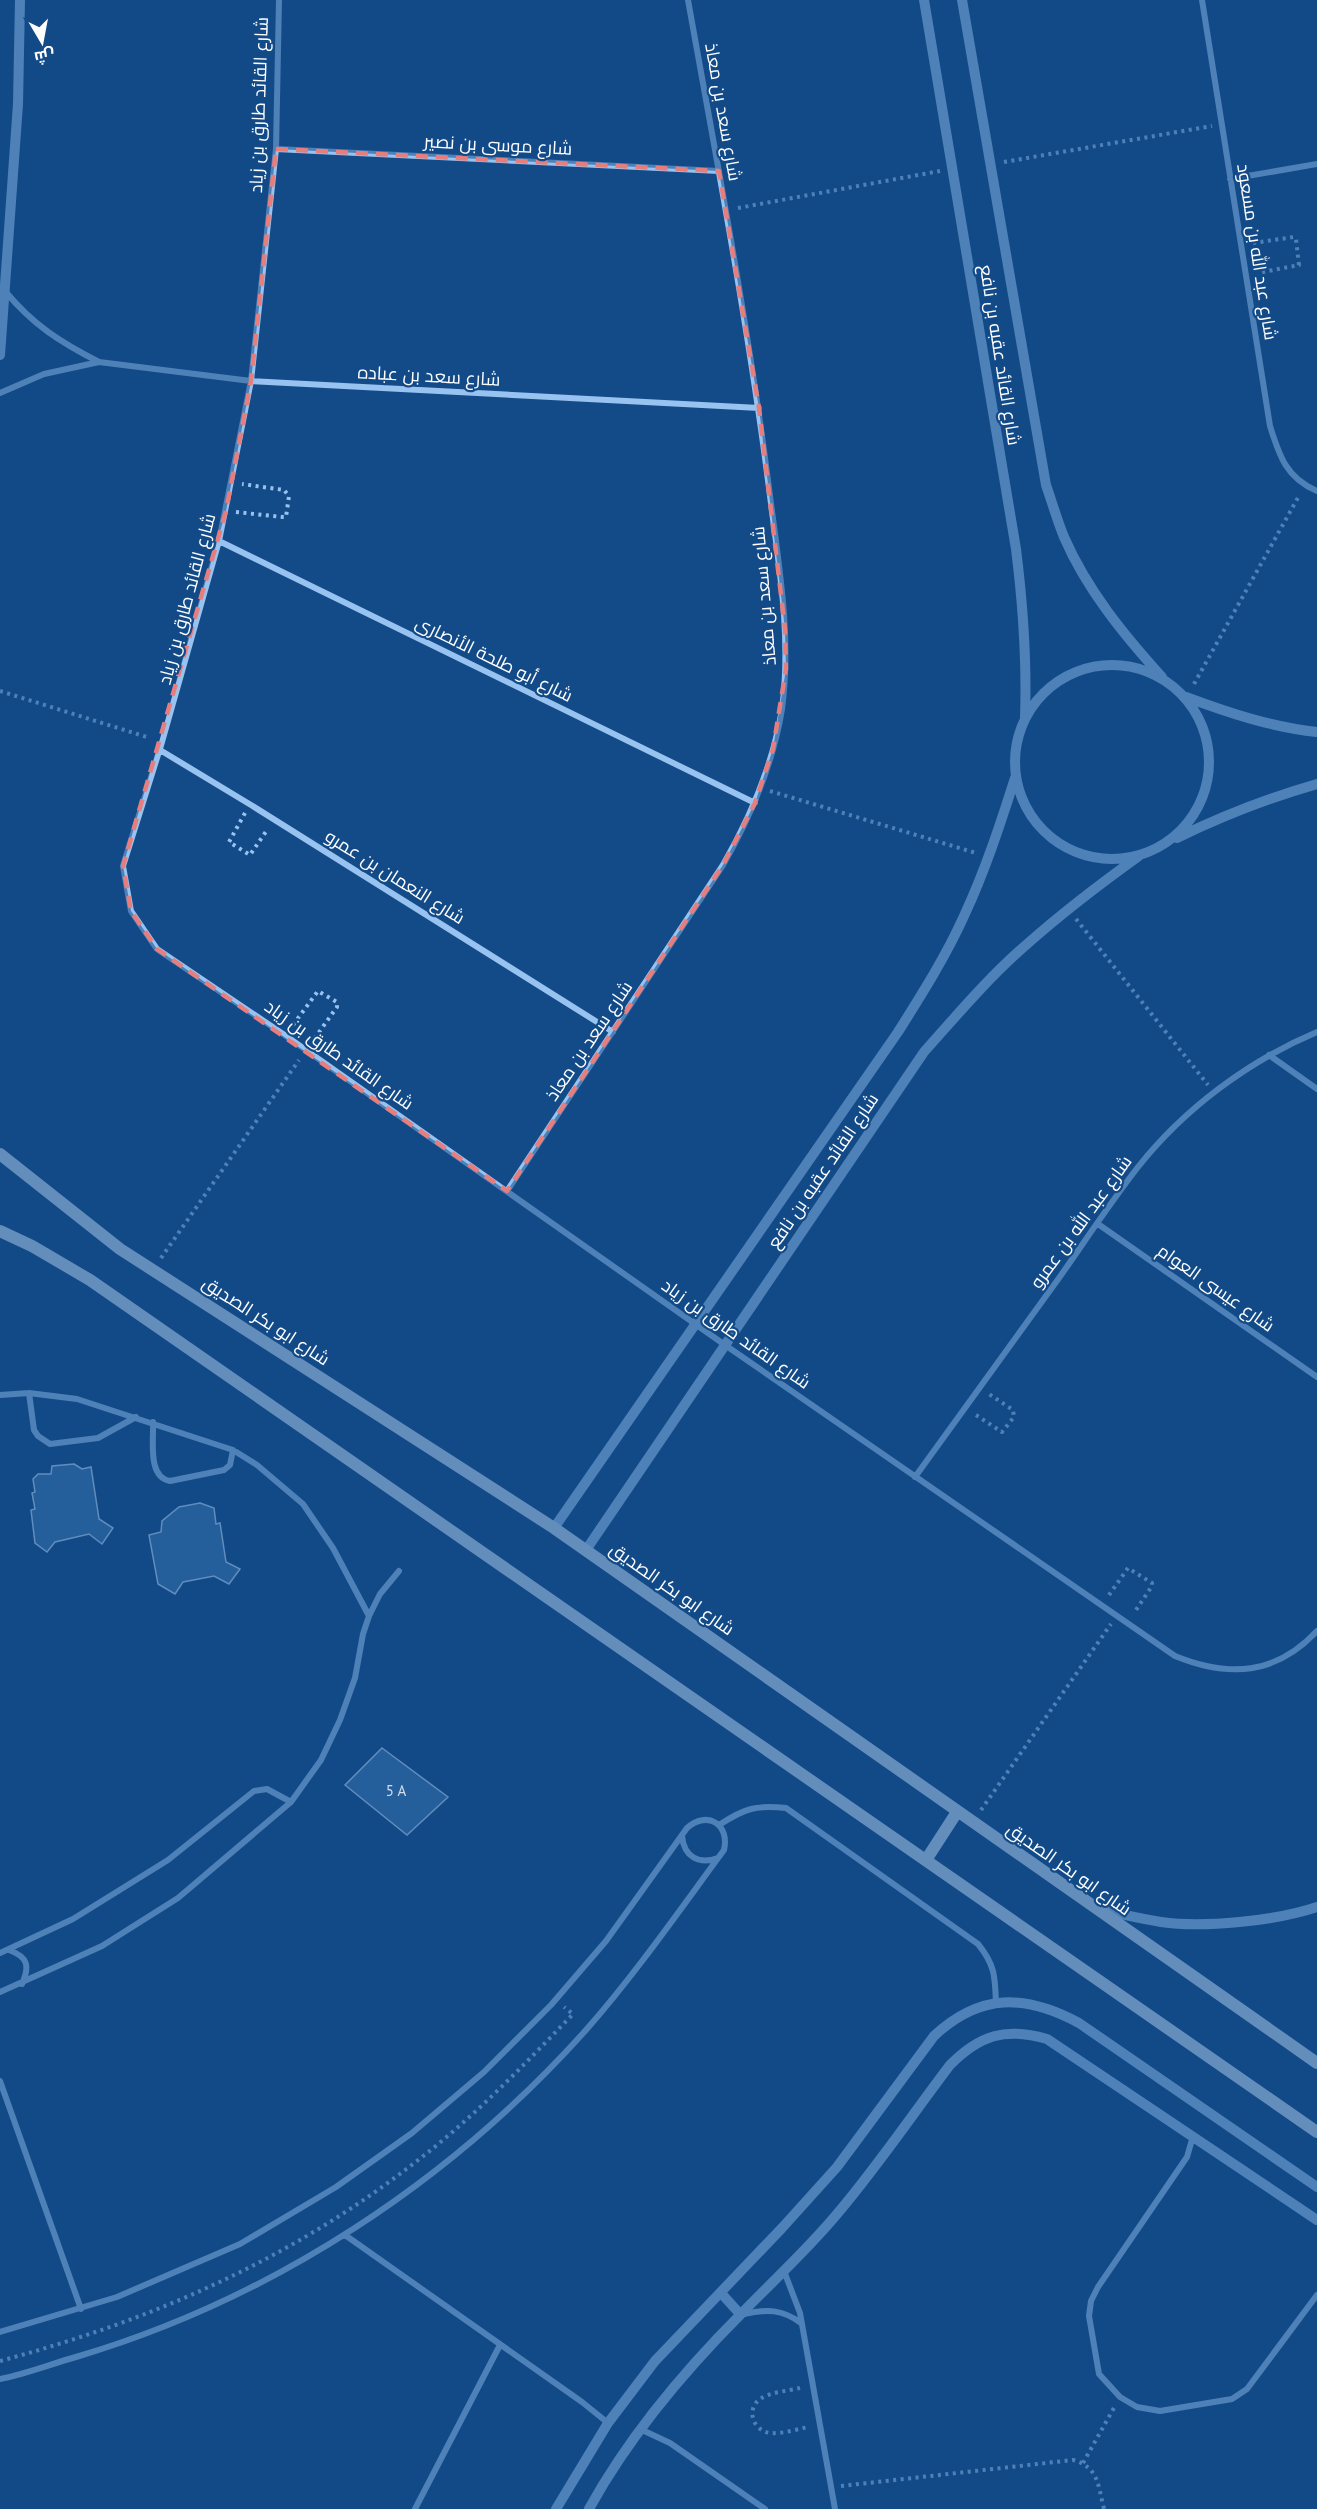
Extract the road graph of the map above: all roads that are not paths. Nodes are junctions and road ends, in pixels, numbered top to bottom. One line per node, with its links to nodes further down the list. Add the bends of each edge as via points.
1 (20, 0): 11 (street, via 18,104)
2 (279, 0): 7 (street, شارع القائد طارق بن زياد)
3 (688, 0): 9 (street, شارع سعد بن معاذ)
4 (924, 0): 21 (street, شارع القائد عقبه بن نافع, via 1017,549 1027,661)
5 (962, 0): 19 (street, شارع القائد عقبه بن نافع, via 1046,485 1064,538 1092,589 1126,637)
6 (1202, 0): 10 (street, شارع عبد الله بن مسعود)
7 (276, 149): 9 (street, شارع موسى بن نصير); 14 (street, شارع القائد طارق بن زياد)
8 (1317, 164): 10 (street)
9 (719, 171): 16 (street, شارع سعد بن معاذ)
10 (1230, 179): 17 (street, شارع عبد الله بن مسعود, via 1270,426 1280,459 1305,486)
11 (4, 291): 12 (street); 13 (street, شارع سعد بن عباده, via 46,333)
12 (0, 355)
13 (99, 363): 14 (street, شارع سعد بن عباده); 15 (street, شارع سعد بن عباده, via 44,374)
14 (251, 381): 16 (street, شارع سعد بن عباده); 18 (street, شارع القائد طارق بن زياد)
15 (0, 393)
16 (759, 408): 26 (street, شارع سعد بن معاذ, via 786,659 782,710)
17 (1317, 491)
18 (219, 541): 23 (street, شارع القائد طارق بن زياد); 26 (street, شارع أبو طلحة الأنصارى)
19 (1162, 677): 20 (street); 21 (street, via 1132,666 1101,665 1070,673 1044,691)
20 (1186, 697): 22 (street, via 1234,715); 27 (street, via 1203,725 1210,757 1208,779 1192,819)
21 (1025, 717): 24 (street, via 1015,747)
22 (1317, 732)
23 (160, 750): 29 (street, شارع النعمان بن عمرو); 34 (street, شارع القائد طارق بن زياد, via 123,866 131,911 158,949)
24 (1015, 778): 28 (street, via 1026,809 1046,834 1074,852 1106,859); 37 (street, شارع القائد عقبه بن نافع, via 990,857 933,976)
25 (1317, 784): 27 (street, via 1221,816)
26 (755, 803): 29 (street, شارع سعد بن معاذ, via 723,865)
27 (1168, 842): 28 (street)
28 (1138, 856): 38 (street, شارع القائد عقبه بن نافع, via 1024,946 924,1052)
29 (614, 1032): 34 (street, شارع سعد بن معاذ)
30 (1317, 1032): 31 (street, شارع عبد الله بن عمرو)
31 (1269, 1056): 32 (street); 35 (street, شارع عبد الله بن عمرو, via 1187,1115 1146,1157)
32 (1317, 1089)
33 (0, 1154): 46 (main road, شارع ابو بكر الصديق, via 120,1249)
34 (507, 1191): 37 (street, شارع القائد طارق بن زياد)
35 (1098, 1224): 39 (street, شارع عيسى العوام); 45 (street, شارع عبد الله بن عمرو)
36 (0, 1231): 56 (main road, via 90,1280)
37 (696, 1324): 38 (street, شارع القائد طارق بن زياد); 46 (street, شارع القائد عقبه بن نافع)
38 (725, 1345): 45 (street, شارع القائد طارق بن زياد); 47 (street, شارع القائد عقبه بن نافع)
39 (1317, 1377)
40 (29, 1393): 41 (street); 42 (street, via 77,1399); 42 (street, via 34,1430 50,1444 98,1438)
41 (0, 1395)
42 (136, 1417): 43 (street)
43 (153, 1422): 44 (street); 44 (street, via 155,1470 164,1480 224,1470 230,1465)
44 (233, 1450): 49 (street, via 303,1504 333,1548)
45 (915, 1477): 50 (street, شارع القائد طارق بن زياد, via 1175,1656 1228,1671 1256,1668 1282,1659)
46 (554, 1528): 47 (main road, شارع ابو بكر الصديق)
47 (586, 1550): 52 (main road, شارع ابو بكر الصديق)
48 (399, 1571): 49 (street, via 380,1594)
49 (369, 1616): 51 (street, via 355,1678 340,1720 321,1760)
50 (1317, 1632)
51 (291, 1802): 59 (street, via 267,1789 254,1791 168,1860 73,1919); 61 (street, via 178,1898 102,1946)
52 (957, 1812): 56 (main road); 58 (main road, شارع ابو بكر الصديق)
53 (719, 1825): 54 (street, via 702,1819 693,1822); 55 (street, via 726,1841); 63 (street, via 741,1810 763,1806 786,1808 978,1944 995,1971)
54 (682, 1836): 55 (street, via 688,1855 698,1861); 74 (street, via 606,1941 551,2005 484,2072 412,2133 336,2187 240,2244)
55 (718, 1858): 70 (street, via 637,1969 585,2031 512,2106 432,2174)
56 (926, 1860): 66 (main road)
57 (1317, 1907): 58 (street, via 1233,1923 1163,1922)
58 (1095, 1909): 64 (main road, شارع ابو بكر الصديق)
59 (9, 1950): 60 (street); 61 (street, via 26,1963)
60 (0, 1953)
61 (21, 1984): 62 (street)
62 (2, 1990)
63 (996, 2003): 68 (street, via 1025,2003 1053,2009 1079,2023); 72 (street, via 951,2020 934,2036 837,2167)
64 (1317, 2063)
65 (0, 2081): 74 (street)
66 (1317, 2132)
67 (1193, 2136): 69 (street); 71 (street, via 1047,2039 1026,2033 1004,2033 983,2039 950,2065 837,2214); 73 (street, via 1187,2157 1091,2301 1089,2316 1100,2374 1120,2397 1137,2407 1160,2411 1232,2399 1247,2388)
68 (1317, 2187)
69 (1317, 2220)
70 (345, 2235): 78 (street); 79 (street, via 238,2295 136,2338)
71 (784, 2271): 75 (street); 76 (street)
72 (721, 2293): 75 (street); 80 (street, via 655,2361)
73 (1317, 2295)
74 (81, 2309): 77 (street)
75 (740, 2314): 76 (street, via 777,2310); 81 (street)
76 (802, 2324): 86 (street)
77 (0, 2332)
78 (500, 2345): 80 (street); 82 (street)
79 (0, 2379)
80 (608, 2423): 83 (street)
81 (640, 2429): 84 (street); 85 (street, via 670,2443)
82 (415, 2509)
83 (556, 2509)
84 (589, 2509)
85 (765, 2509)
86 (835, 2509)

